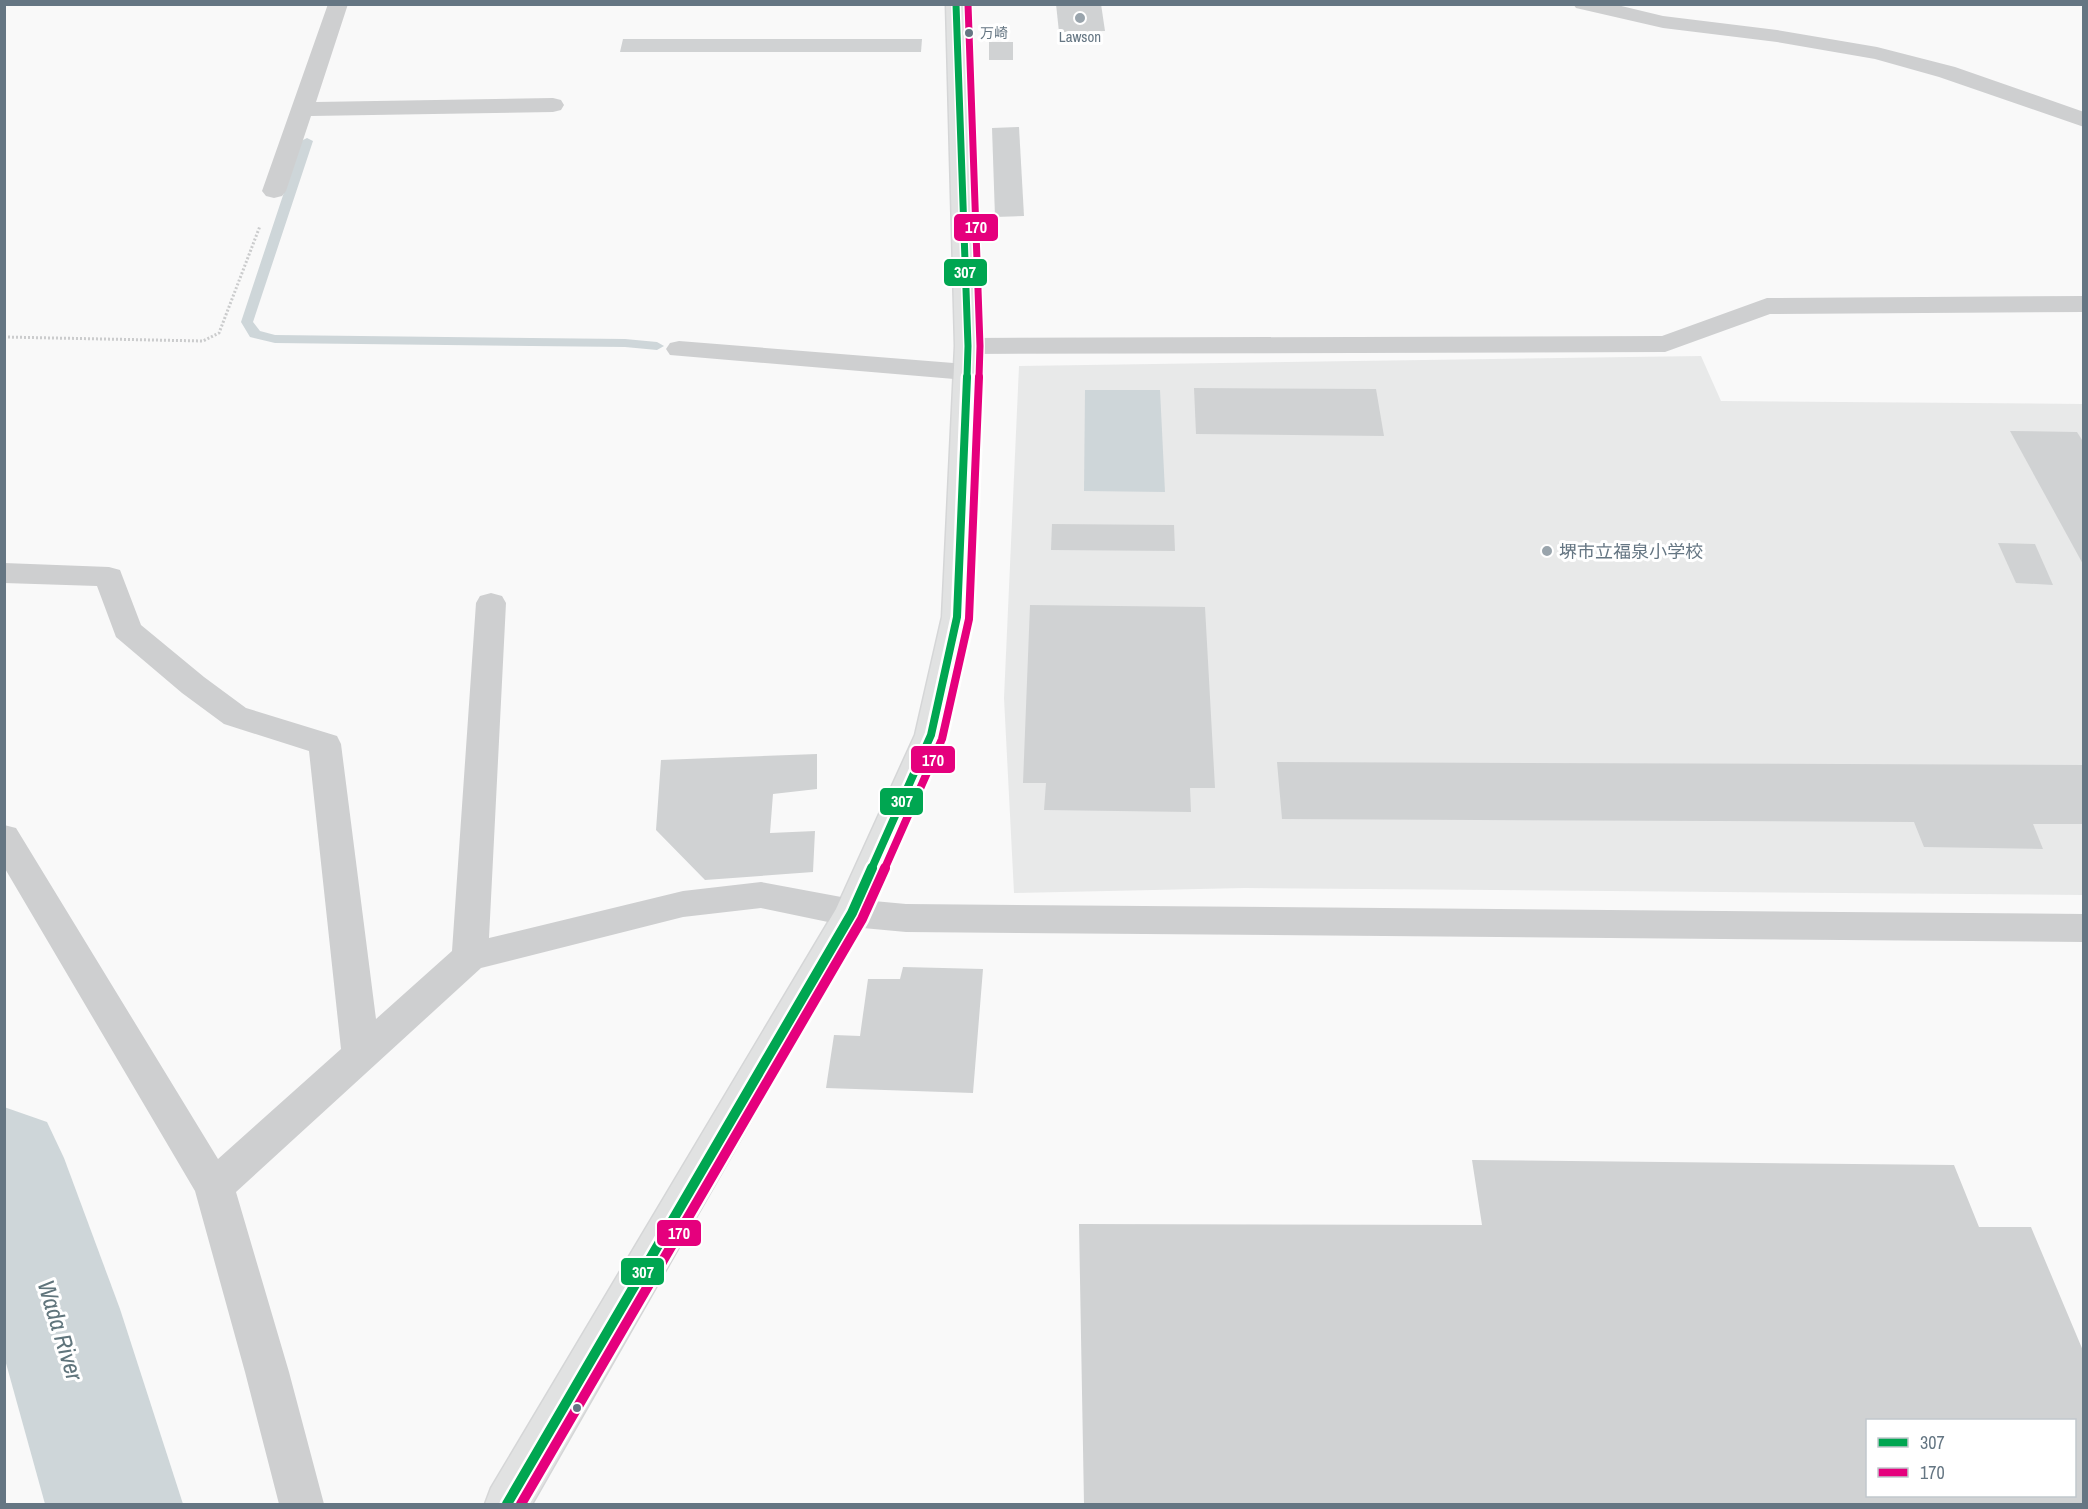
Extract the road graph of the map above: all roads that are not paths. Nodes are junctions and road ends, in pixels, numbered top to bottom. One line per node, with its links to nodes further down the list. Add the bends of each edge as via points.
1 (338, 4): 5 (street)
2 (956, 4): 10 (main road)
3 (1583, 4): 6 (street, via 1663,21 1877,53 1947,72)
4 (553, 105): 5 (street)
5 (302, 109): 7 (street)
6 (2084, 120)
7 (274, 191)
8 (2084, 304): 10 (street, via 1767,306 1665,344)
9 (679, 349): 10 (street)
10 (967, 359): 14 (main road, via 957,617 931,735)
11 (4, 573): 17 (street, via 109,577 127,630 193,685 236,716 325,744)
12 (491, 603): 16 (street)
13 (4, 837): 18 (street)
14 (852, 913): 15 (street, via 930,919); 16 (street, via 761,896 683,904); 20 (main road)
15 (2084, 928)
16 (470, 957): 17 (street)
17 (361, 1055): 18 (street)
18 (214, 1186): 19 (street)
19 (302, 1504)
20 (507, 1504)

